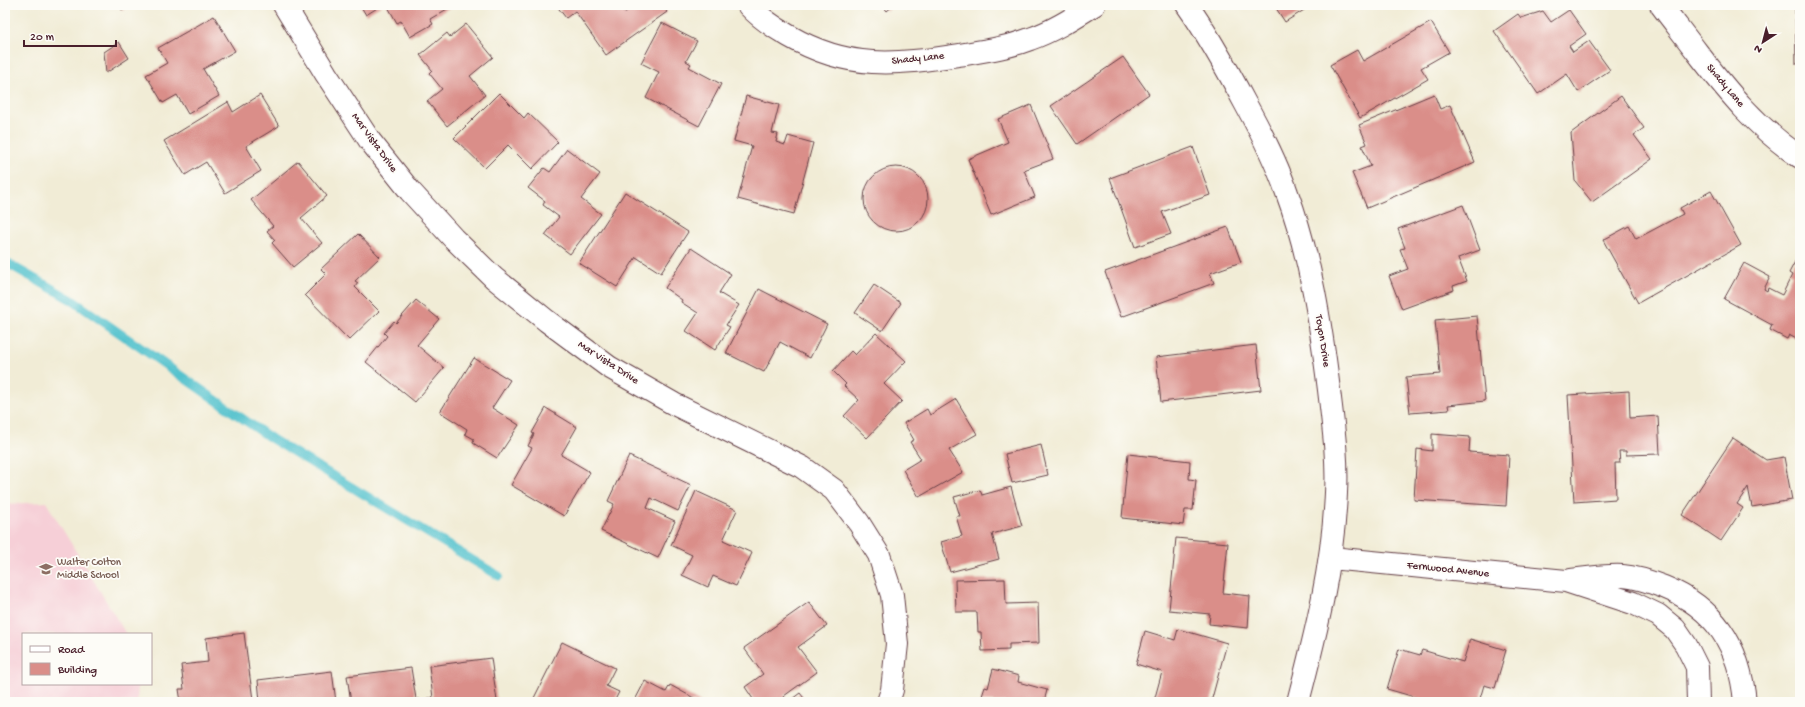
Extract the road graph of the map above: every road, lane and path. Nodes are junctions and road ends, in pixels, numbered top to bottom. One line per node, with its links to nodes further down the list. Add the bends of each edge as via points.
1 (284, 5): 9 (street, Mar Vista Drive, via 370,141 410,191 494,278 609,367 674,404 802,467 834,490 860,524 879,555 892,595 897,644 892,690)
2 (748, 5): 3 (street, Shady Lane, via 779,30 809,48 840,58 869,63 914,61 992,49 1029,40 1062,25)
3 (1094, 5)
4 (1187, 5): 7 (street, Toyon Drive, via 1207,34 1268,145 1288,193 1304,250 1325,355 1334,433 1337,491)
5 (1661, 5): 6 (street, Shady Lane, via 1729,94 1763,128)
6 (1800, 157)
7 (1331, 558): 8 (street, Fernwood Avenue); 10 (street, Toyon Drive, via 1317,631)
8 (1566, 581): 11 (street, Fernwood Avenue, via 1633,603 1658,615 1675,629 1697,667); 12 (street, Fernwood Avenue, via 1624,576 1650,581 1681,594 1705,611 1724,633 1737,659)
9 (888, 702)
10 (1298, 702)
11 (1698, 702)
12 (1745, 702)

